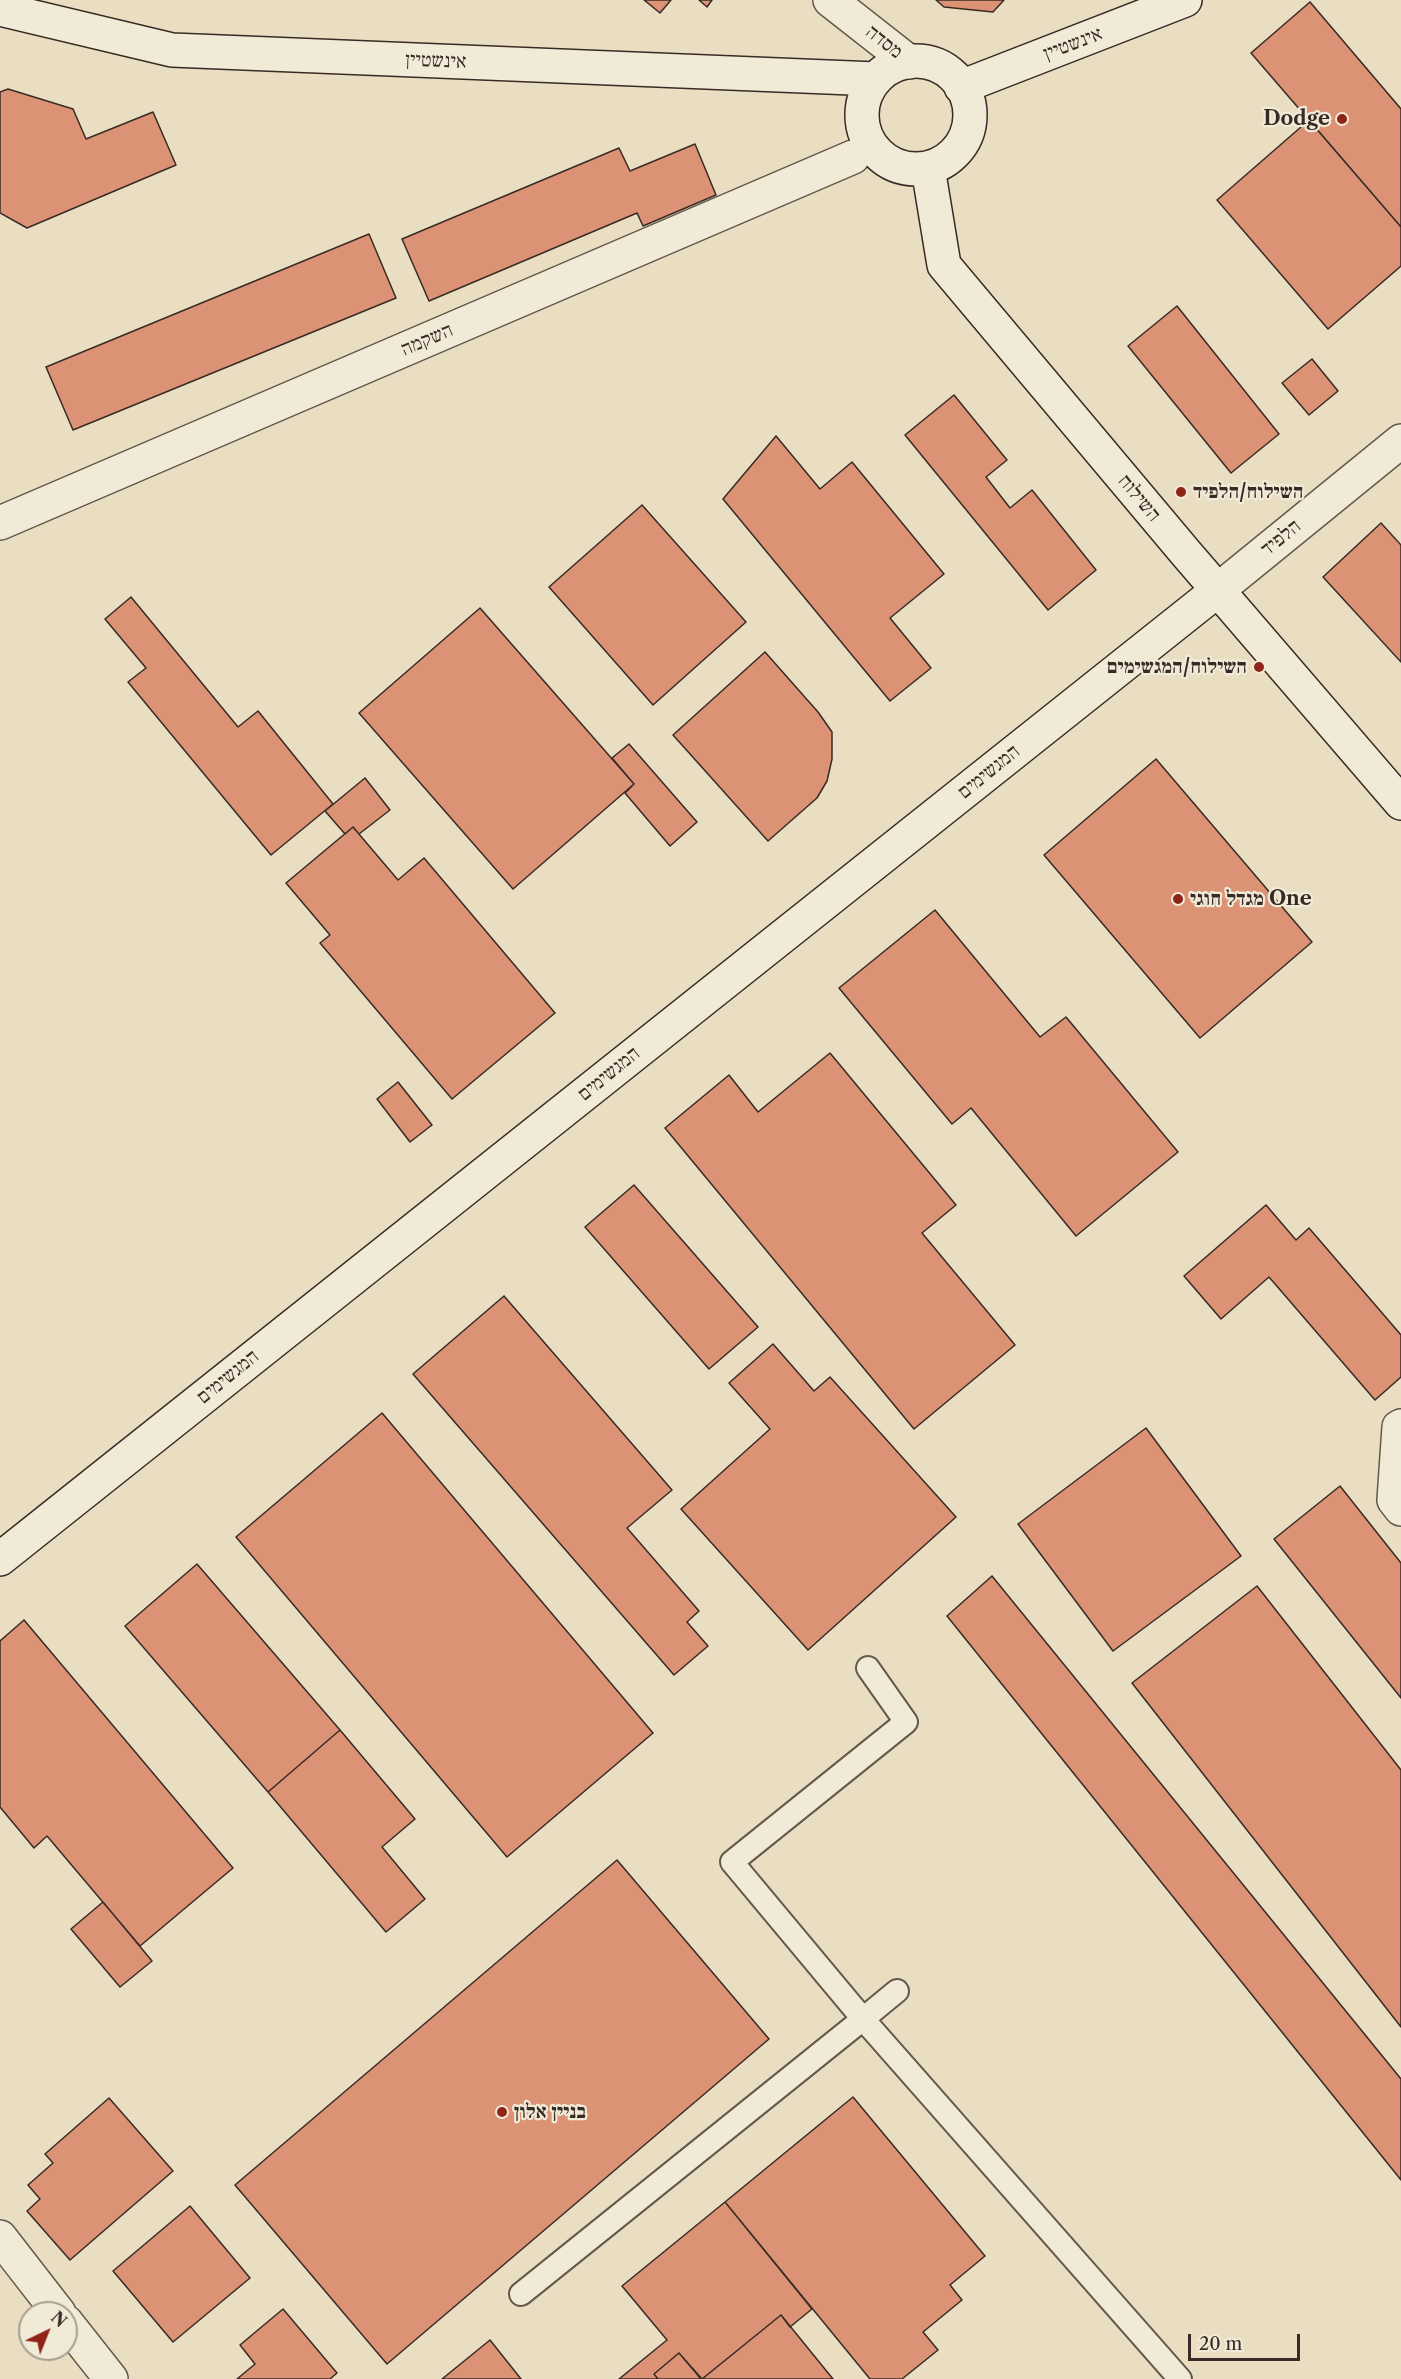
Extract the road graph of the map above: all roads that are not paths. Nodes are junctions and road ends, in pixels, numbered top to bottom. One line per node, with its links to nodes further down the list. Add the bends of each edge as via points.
1 (830, 0): 4 (street, מסדה)
2 (1185, 0): 6 (street, אינשטיין)
3 (0, 9): 5 (street, אינשטיין, via 172,50)
4 (909, 62): 5 (street); 6 (street, via 939,67)
5 (876, 79): 8 (street, via 868,91 862,121 873,149 898,166)
6 (961, 87): 8 (street, via 970,120 966,136 943,162)
7 (853, 157): 10 (street, השקמה)
8 (928, 168): 11 (street, השילוח, via 944,265)
9 (1401, 441): 11 (street, הלפיד)
10 (0, 523)
11 (1218, 590): 12 (street, השילוח); 15 (street, המגשימים)
12 (1401, 803)
13 (1401, 1426): 14 (street, via 1394,1500)
14 (1401, 1509)
15 (0, 1559)
16 (868, 1668): 18 (lane, via 906,1722 732,1862)
17 (897, 1991): 18 (lane)
18 (863, 2019): 20 (lane); 24 (lane)
19 (0, 2237): 21 (street)
20 (521, 2294)
21 (50, 2301)
22 (78, 2337): 23 (street)
23 (111, 2379)
24 (1180, 2379)

